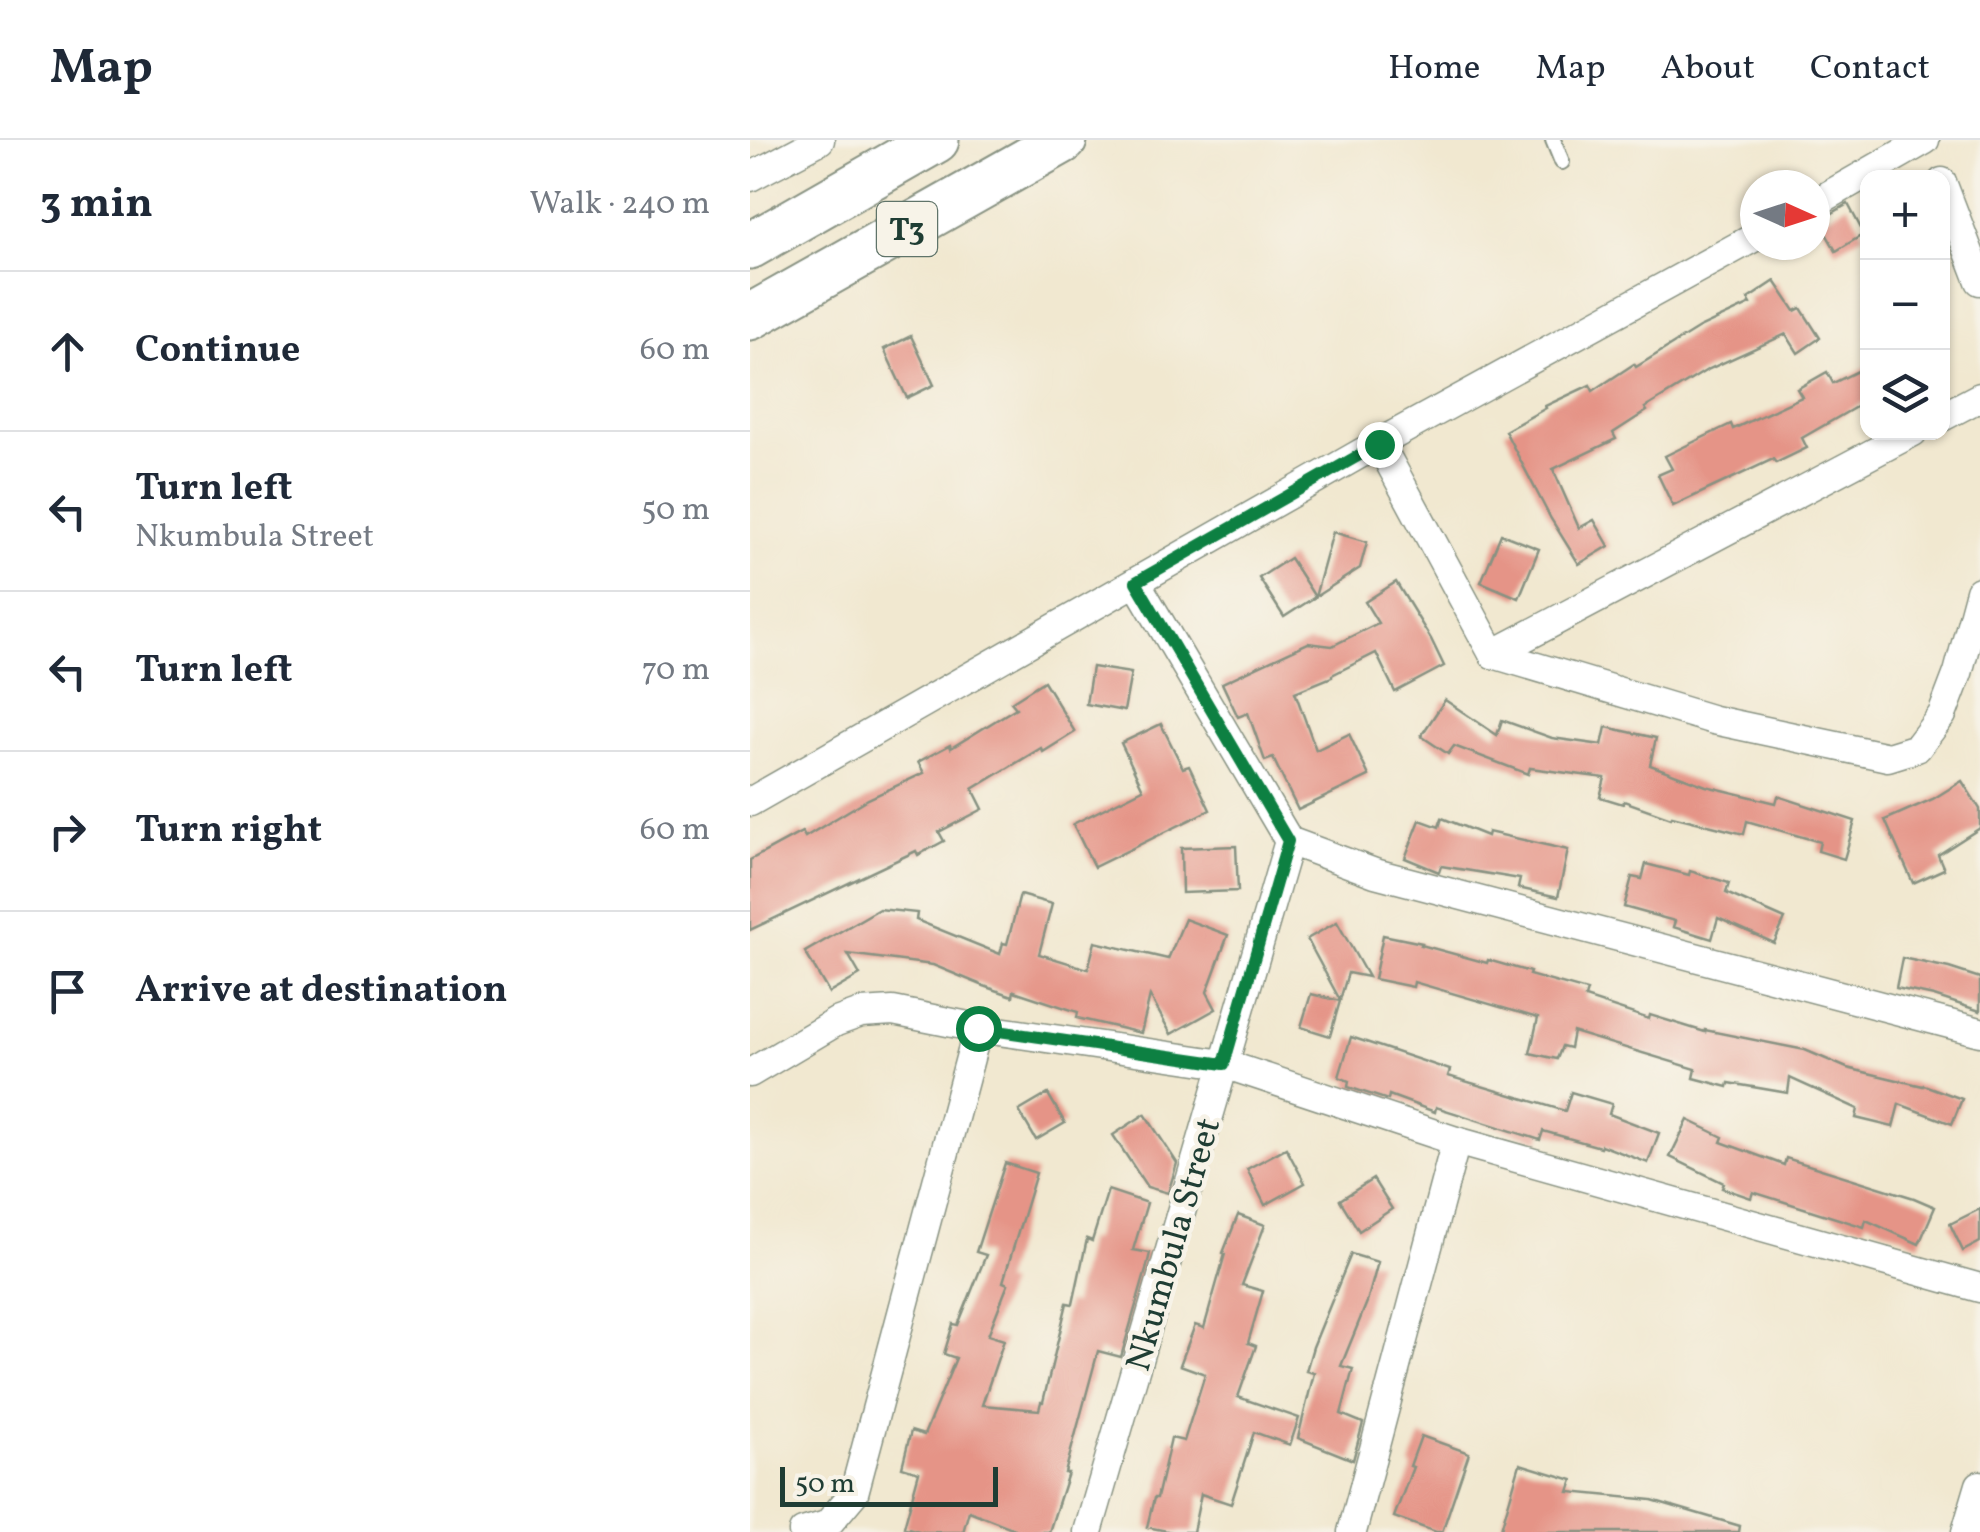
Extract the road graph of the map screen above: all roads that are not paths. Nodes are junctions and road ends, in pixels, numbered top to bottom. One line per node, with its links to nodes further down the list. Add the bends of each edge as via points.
1 (820, 140): 8 (street)
2 (936, 140): 12 (highway, T3)
3 (1064, 140): 14 (highway, T3)
4 (1553, 140): 6 (lane)
5 (1926, 140): 7 (street); 9 (street)
6 (1562, 162)
7 (1938, 170)
8 (750, 177)
9 (1830, 194)
10 (1950, 201): 13 (street)
11 (1740, 245): 18 (street)
12 (750, 246)
13 (1980, 281)
14 (750, 317)
15 (1980, 397): 16 (street)
16 (1950, 413)
17 (1898, 440): 21 (street)
18 (1379, 444): 19 (street); 21 (street)
19 (1136, 582): 22 (street); 23 (street)
20 (1980, 591): 21 (street, via 1942,715 1917,748 1888,757 1714,720)
21 (1493, 654)
22 (750, 802)
23 (1288, 841): 25 (street, via 1375,873); 26 (street, Nkumbula Street)
24 (978, 1028): 26 (street); 27 (street, via 893,1011 862,1013); 31 (street, via 854,1493 827,1525)
25 (1980, 1032)
26 (1224, 1064): 28 (street); 32 (street, Nkumbula Street)
27 (750, 1073)
28 (1456, 1140): 29 (street); 33 (street)
29 (1980, 1288)
30 (1980, 1485): 34 (street)
31 (803, 1532)
32 (1088, 1532)
33 (1352, 1532)
34 (1966, 1532)

